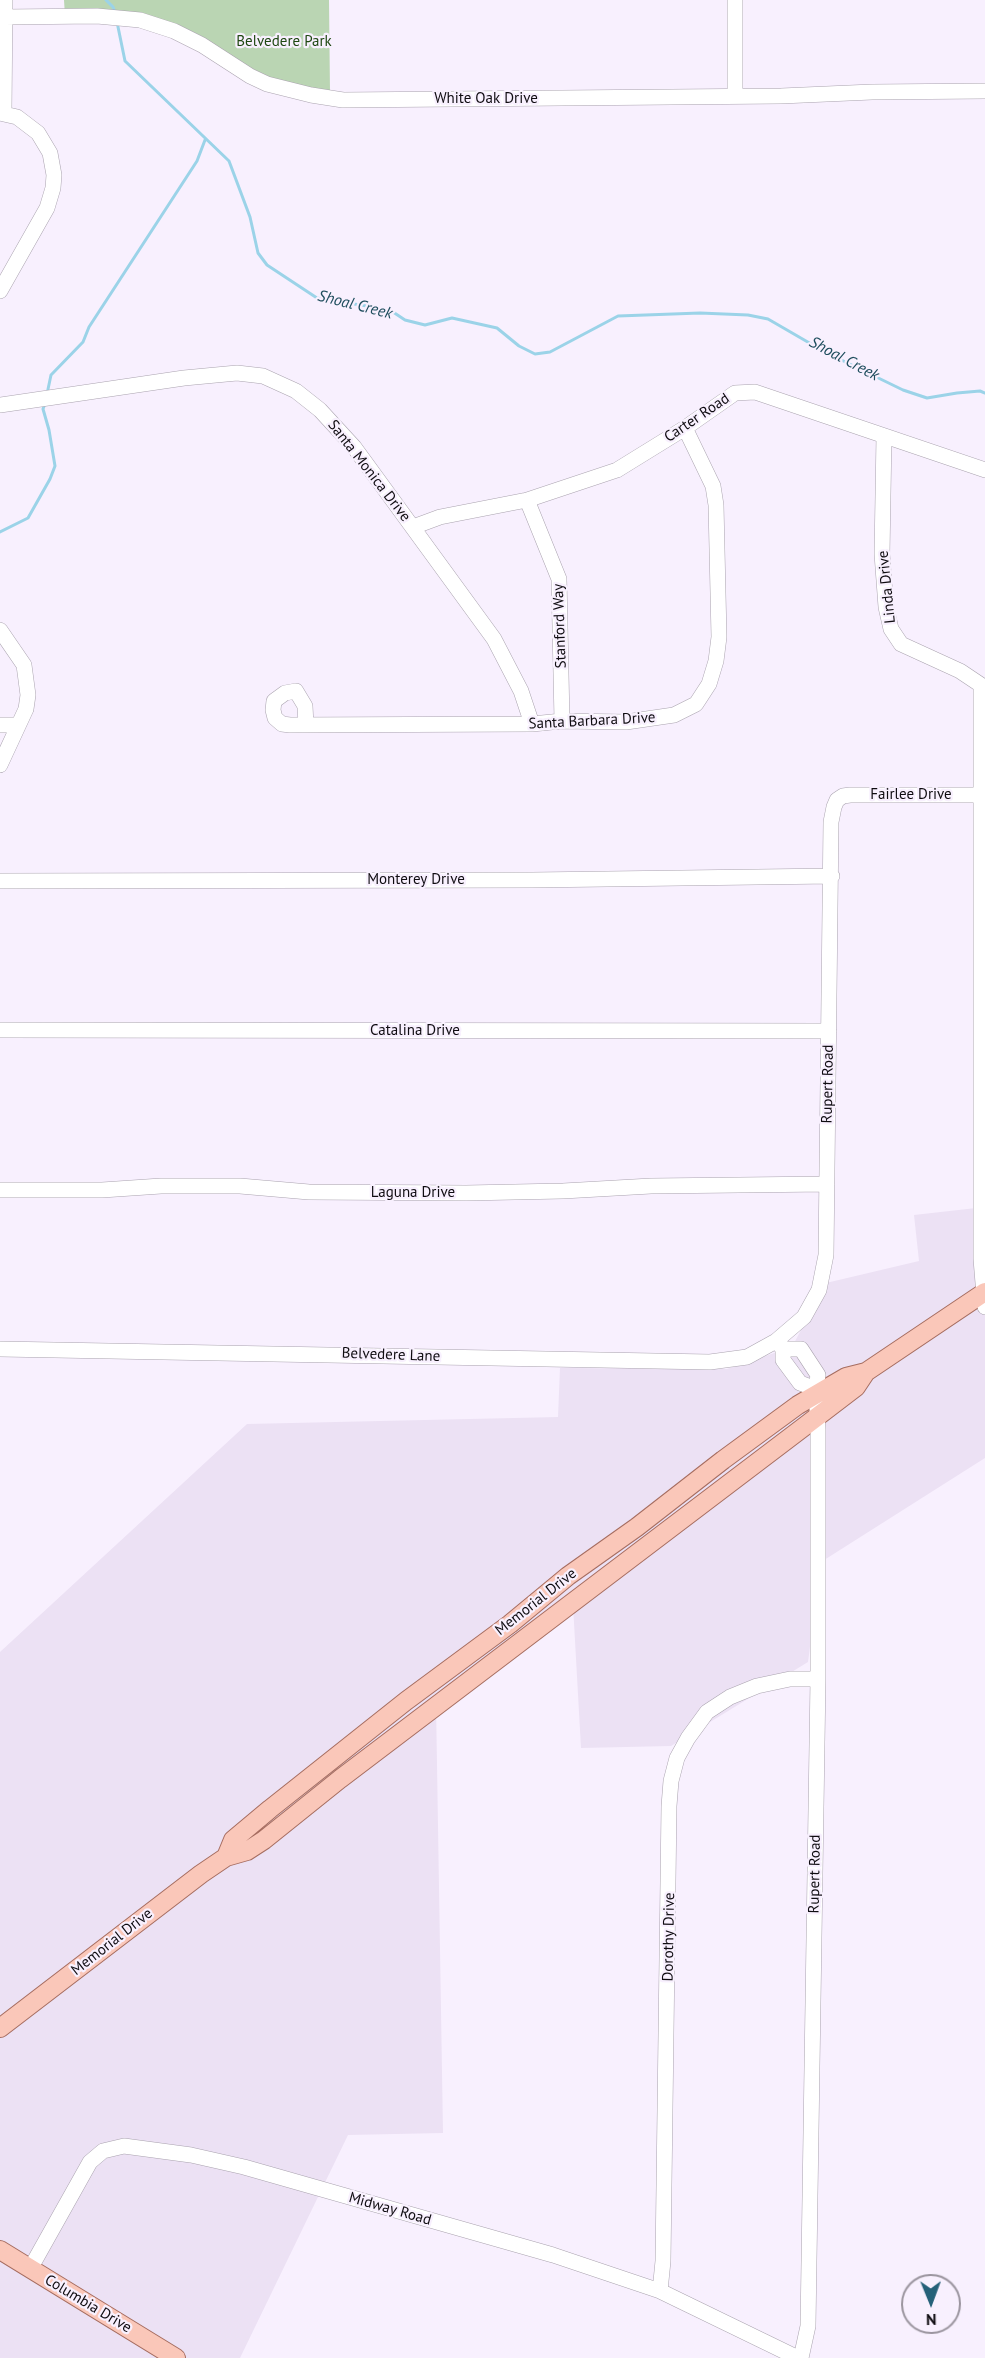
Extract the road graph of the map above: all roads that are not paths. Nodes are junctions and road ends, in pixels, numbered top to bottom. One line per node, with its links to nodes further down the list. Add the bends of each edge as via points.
1 (4, 0): 3 (street)
2 (735, 0): 5 (street)
3 (4, 17): 5 (street, White Oak Drive, via 97,16 140,20 202,45 267,84 343,100); 6 (street)
4 (985, 91): 5 (street, White Oak Drive)
5 (735, 96)
6 (2, 113): 7 (street, via 17,117 38,133 50,153 54,175 47,208)
7 (0, 291)
8 (0, 405): 13 (street, Santa Monica Drive, via 184,378 237,373 263,376 296,391 320,410 354,447)
9 (685, 428): 10 (street, Carter Road, via 735,393 755,392); 12 (street, Carter Road, via 618,470); 16 (street, Santa Barbara Drive, via 713,486 716,505 719,637 709,684 696,704 674,715 626,722)
10 (884, 436): 11 (street, Carter Road); 15 (street, Linda Drive, via 882,554 891,629 901,644)
11 (985, 470)
12 (527, 500): 13 (street, Carter Road, via 440,517); 16 (street, Stanford Way, via 559,579)
13 (413, 527): 17 (street, Santa Monica Drive, via 494,639 521,691)
14 (0, 630): 19 (street, via 24,665 28,695)
15 (983, 685): 22 (street)
16 (562, 722): 17 (street, Santa Barbara Drive)
17 (532, 724): 20 (street, Santa Barbara Drive)
18 (0, 725): 19 (street)
19 (18, 725): 21 (street)
20 (306, 725)
21 (0, 765)
22 (983, 795): 23 (street, Fairlee Drive, via 850,795); 30 (street)
23 (837, 800): 24 (street, Rupert Road, via 831,822)
24 (832, 876): 25 (street, Monterey Drive); 27 (street, Rupert Road)
25 (0, 881)
26 (0, 1030): 27 (street, Catalina Drive)
27 (829, 1031): 28 (street, Rupert Road)
28 (827, 1184): 29 (street, Laguna Drive, via 466,1193 309,1192 240,1186); 31 (street, Rupert Road, via 826,1255 819,1290 804,1317)
29 (0, 1190)
30 (984, 1298): 33 (main road, Memorial Drive)
31 (780, 1345): 32 (street, Belvedere Lane, via 747,1357 710,1362); 34 (street, Rupert Road, via 801,1349 818,1375)
32 (0, 1349)
33 (866, 1372): 34 (main road, Memorial Drive); 35 (main road, Memorial Drive, via 856,1387)
34 (816, 1391): 35 (street, Rupert Road); 37 (main road, Memorial Drive, via 381,1720 233,1840)
35 (818, 1416): 36 (street, Rupert Road); 37 (main road, Memorial Drive, via 264,1840 247,1851)
36 (818, 1679): 41 (street, Dorothy Drive, via 790,1679 757,1686 707,1712 677,1758 671,1781); 43 (street, Rupert Road, via 808,2325)
37 (226, 1857): 38 (main road, Memorial Drive)
38 (0, 2028)
39 (0, 2250): 40 (main road, Columbia Drive)
40 (30, 2269): 41 (street, Midway Road, via 90,2162 104,2151 123,2146 244,2167 553,2255); 42 (main road, Columbia Drive)
41 (660, 2291): 43 (street, Midway Road)
42 (176, 2358)
43 (800, 2358)

